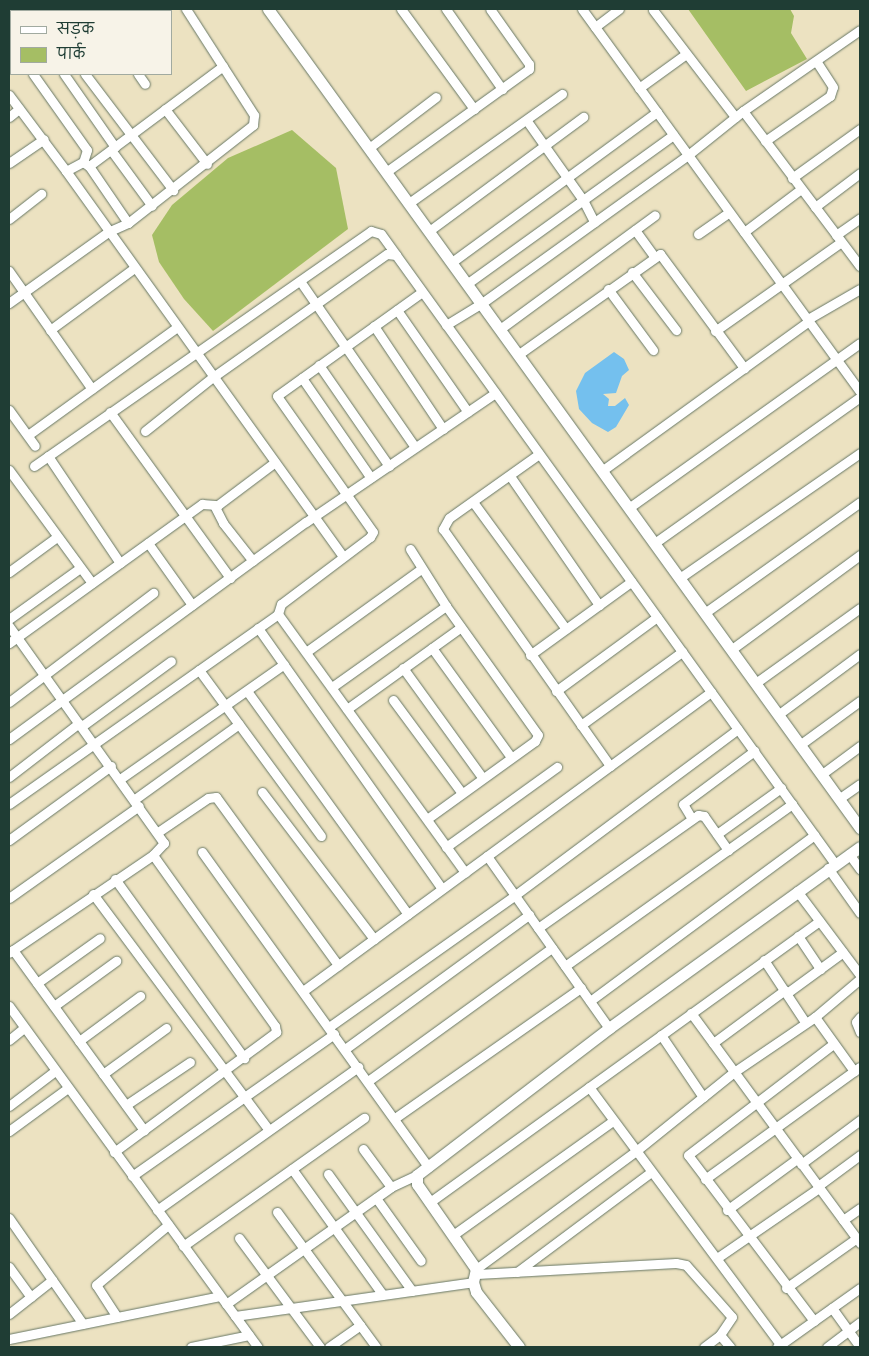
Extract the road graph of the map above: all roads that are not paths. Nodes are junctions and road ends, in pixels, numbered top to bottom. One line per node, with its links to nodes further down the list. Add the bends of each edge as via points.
1 (186, 9): 13 (street)
2 (268, 9): 40 (street)
3 (401, 9): 26 (street)
4 (446, 9): 20 (street)
5 (490, 9): 20 (street, via 530,67)
6 (582, 9): 9 (street)
7 (620, 9): 9 (street)
8 (653, 10): 11 (street)
9 (595, 27): 19 (street)
10 (860, 30): 12 (street)
11 (686, 54): 19 (street); 31 (street)
12 (816, 61): 27 (street); 37 (street, via 833,87 830,96)
13 (223, 66): 25 (street); 44 (street, via 254,115 253,125)
14 (34, 75): 43 (street, via 87,150)
15 (65, 75): 39 (street)
16 (86, 75): 34 (street)
17 (139, 75): 18 (street)
18 (145, 84)
19 (639, 88): 28 (street)
20 (502, 89): 26 (street)
21 (562, 94): 32 (street)
22 (9, 95): 24 (street)
23 (436, 97): 40 (street)
24 (20, 109): 29 (street); 36 (street)
25 (165, 109): 34 (street); 44 (street)
26 (474, 109): 46 (street)
27 (742, 111): 31 (street); 37 (street)
28 (657, 112): 35 (street); 48 (street)
29 (9, 117)
30 (582, 117): 38 (street)
31 (735, 117): 41 (street)
32 (527, 121): 38 (street); 54 (street)
33 (860, 129): 49 (street)
34 (130, 135): 39 (street); 50 (street)
35 (673, 135): 41 (street); 53 (street)
36 (44, 139): 42 (street); 45 (street)
37 (765, 142): 49 (street)
38 (544, 146): 48 (street); 64 (street)
39 (113, 148): 43 (street); 55 (street)
40 (369, 148): 46 (street)
41 (688, 155): 57 (street); 61 (street)
42 (9, 163)
43 (86, 164): 45 (street); 62 (street)
44 (207, 164): 50 (street)
45 (66, 171): 65 (street)
46 (386, 172): 54 (street)
47 (860, 174): 56 (street)
48 (567, 178): 53 (street); 71 (street)
49 (792, 178): 51 (street)
50 (172, 190): 55 (street)
51 (801, 190): 56 (street); 66 (street)
52 (41, 194): 60 (street)
53 (582, 200): 61 (street); 77 (street)
54 (408, 203): 64 (street)
55 (152, 206): 62 (street)
56 (815, 207): 68 (street)
57 (729, 212): 66 (street); 67 (street)
58 (655, 215): 63 (street)
59 (860, 218): 68 (street)
60 (9, 219)
61 (594, 222): 83 (street)
62 (128, 223): 65 (street)
63 (635, 230): 70 (street); 91 (street)
64 (429, 231): 71 (street)
65 (108, 232): 73 (street); 82 (street)
66 (744, 232): 78 (street)
67 (698, 234)
68 (839, 239): 72 (street); 78 (street)
69 (396, 255): 76 (street, via 381,234 371,230); 81 (street); 85 (street, via 387,254)
70 (654, 255): 75 (street); 94 (street, via 664,256)
71 (452, 262): 77 (street)
72 (860, 266)
73 (134, 268): 90 (street); 92 (street)
74 (9, 272): 82 (street)
75 (632, 272): 79 (street); 93 (street)
76 (300, 281): 85 (street); 98 (street)
77 (468, 284): 83 (street)
78 (780, 284): 87 (street); 94 (street)
79 (608, 289): 97 (street); 99 (street)
80 (860, 289): 87 (street)
81 (422, 292): 86 (street); 88 (street)
82 (24, 293): 84 (street); 92 (street)
83 (482, 303): 88 (street); 91 (street)
84 (9, 304)
85 (316, 304): 96 (street); 103 (street)
86 (397, 310): 89 (street); 111 (street)
87 (809, 320): 100 (street); 102 (street)
88 (446, 325): 107 (street)
89 (374, 326): 96 (street); 112 (street)
90 (177, 327): 98 (street); 105 (street)
91 (500, 328): 99 (street)
92 (50, 330): 105 (street)
93 (676, 330)
94 (715, 331): 102 (street)
95 (860, 342): 100 (street)
96 (346, 346): 101 (street); 116 (street)
97 (652, 350)
98 (197, 354): 103 (street); 110 (street)
99 (519, 354): 124 (street)
100 (836, 358): 106 (street); 131 (street)
101 (319, 365): 104 (street); 122 (street)
102 (744, 368): 124 (street)
103 (214, 377): 113 (street); 120 (street)
104 (302, 378): 126 (street); 127 (street, via 280,392 278,400)
105 (92, 389): 114 (street)
106 (860, 391)
107 (495, 393): 111 (street); 118 (street)
108 (860, 397): 135 (street)
109 (9, 410): 114 (street)
110 (110, 412): 119 (street); 132 (street)
111 (468, 412): 112 (street)
112 (443, 429): 116 (street)
113 (145, 431)
114 (28, 436): 115 (street)
115 (35, 446)
116 (416, 447): 122 (street)
117 (860, 453): 145 (street)
118 (539, 454): 125 (street); 147 (street)
119 (48, 456): 121 (street); 141 (street)
120 (275, 462): 130 (street); 133 (street)
121 (34, 466)
122 (389, 466): 126 (street)
123 (9, 470): 134 (street)
124 (603, 470): 131 (street)
125 (510, 476): 128 (street); 151 (street)
126 (371, 478): 127 (street)
127 (347, 494): 133 (street); 139 (street, via 373,532)
128 (473, 502): 161 (street); 169 (street, via 444,523 444,533)
129 (860, 502): 154 (street)
130 (215, 506): 132 (street, via 205,503); 140 (street, via 223,523)
131 (630, 507): 135 (street)
132 (185, 516): 136 (street); 146 (street)
133 (314, 516): 139 (street); 140 (street)
134 (57, 537): 142 (street); 144 (street)
135 (656, 542): 145 (street)
136 (148, 543): 141 (street); 150 (street)
137 (410, 549): 143 (street)
138 (860, 555): 165 (street)
139 (343, 556): 155 (street, via 281,604)
140 (253, 561): 146 (street)
141 (120, 563): 148 (street)
142 (80, 568): 148 (street); 157 (street)
143 (421, 569): 152 (street); 166 (street)
144 (9, 572)
145 (681, 577): 154 (street)
146 (230, 578): 150 (street)
147 (631, 582): 151 (street); 156 (street)
148 (92, 583): 162 (street)
149 (154, 593): 174 (street)
150 (192, 605): 180 (street)
151 (599, 605): 161 (street)
152 (446, 606): 159 (street); 176 (street)
153 (860, 608): 175 (street)
154 (706, 612): 165 (street)
155 (278, 614): 160 (street); 166 (street)
156 (657, 617): 167 (street); 178 (street)
157 (9, 619)
158 (9, 626): 162 (street)
159 (461, 627): 164 (street); 196 (street, via 537,729 535,741)
160 (258, 628): 171 (street); 173 (street)
161 (566, 629): 169 (street)
162 (17, 637): 163 (street); 174 (street)
163 (9, 643)
164 (432, 648): 172 (street); 196 (street)
165 (732, 649): 175 (street)
166 (306, 652): 176 (street)
167 (682, 652): 179 (street); 189 (street)
168 (860, 654): 186 (street)
169 (530, 655): 178 (street)
170 (171, 661): 188 (street)
171 (284, 664): 177 (street); 231 (street)
172 (403, 668): 185 (street); 202 (street)
173 (200, 670): 184 (street); 192 (street)
174 (45, 677): 180 (street); 183 (street)
175 (756, 682): 186 (street)
176 (332, 688): 185 (street)
177 (247, 691): 184 (street); 237 (street)
178 (556, 691): 189 (street)
179 (711, 692): 190 (street); 198 (street)
180 (62, 700): 188 (street); 191 (street)
181 (393, 700): 207 (street)
182 (860, 701): 193 (street)
183 (9, 702)
184 (224, 704): 187 (street); 203 (street)
185 (347, 709): 212 (street)
186 (779, 714): 193 (street)
187 (239, 724): 209 (street); 217 (street)
188 (81, 725): 192 (street); 201 (street)
189 (581, 725): 198 (street)
190 (738, 729): 195 (street); 234 (street)
191 (9, 739)
192 (96, 744): 197 (street); 210 (street)
193 (801, 744): 200 (street)
194 (860, 746): 200 (street)
195 (754, 751): 205 (street); 213 (street, via 682,804)
196 (511, 757): 202 (street)
197 (111, 766): 203 (street); 219 (street)
198 (610, 766): 226 (street)
199 (557, 767): 220 (street)
200 (822, 774): 208 (street)
201 (9, 777)
202 (482, 777): 207 (street)
203 (120, 779): 209 (street)
204 (860, 784): 208 (street)
205 (781, 788): 211 (street); 216 (street)
206 (262, 792): 243 (street)
207 (461, 792): 212 (street)
208 (840, 798): 214 (street)
209 (137, 802): 215 (street); 235 (street)
210 (9, 804)
211 (792, 804): 218 (street); 222 (street)
212 (426, 819): 220 (street)
213 (692, 819): 216 (street, via 704,816); 240 (street)
214 (860, 828)
215 (158, 832): 225 (street, via 164,843); 249 (street, via 208,798 216,797)
216 (717, 834): 222 (street)
217 (321, 836)
218 (814, 836): 227 (street); 258 (street)
219 (9, 840)
220 (446, 847): 229 (street)
221 (860, 847): 224 (street)
222 (728, 850): 250 (street)
223 (202, 852): 255 (street)
224 (849, 854): 227 (street); 228 (street)
225 (153, 855): 230 (street); 276 (street, via 275,1026 272,1037)
226 (487, 856): 229 (street); 234 (street)
227 (832, 866): 232 (street); 236 (street)
228 (860, 869)
229 (465, 872): 231 (street)
230 (115, 879): 233 (street); 276 (street)
231 (442, 889): 237 (street)
232 (797, 891): 239 (street); 267 (street)
233 (93, 894): 245 (street); 281 (street)
234 (514, 896): 238 (street); 268 (street)
235 (9, 898)
236 (860, 913)
237 (408, 914): 243 (street)
238 (528, 915): 240 (street); 275 (street)
239 (820, 920): 241 (street); 246 (street)
240 (538, 928): 244 (street)
241 (798, 936): 247 (street); 251 (street)
242 (100, 938): 253 (street)
243 (374, 939): 249 (street)
244 (552, 948): 250 (street); 284 (street)
245 (11, 952): 253 (street)
246 (843, 952): 251 (street); 252 (street)
247 (764, 960): 256 (street); 261 (street)
248 (116, 961): 260 (street)
249 (338, 966): 255 (street)
250 (565, 966): 254 (street)
251 (820, 968): 256 (street)
252 (860, 977): 262 (street)
253 (37, 983): 260 (street)
254 (581, 988): 258 (street); 293 (street)
255 (303, 991): 268 (street)
256 (786, 992): 264 (street); 273 (street)
257 (140, 996): 272 (street)
258 (590, 1001): 267 (street)
259 (9, 1006): 265 (street)
260 (54, 1006): 272 (street)
261 (691, 1012): 270 (street); 273 (street)
262 (815, 1017): 264 (street); 274 (street)
263 (860, 1017): 269 (street, via 856,1022)
264 (805, 1022): 282 (street)
265 (24, 1028): 271 (street); 280 (street)
266 (166, 1028): 283 (street)
267 (609, 1028): 305 (street)
268 (332, 1030): 275 (street); 287 (street)
269 (860, 1032)
270 (661, 1035): 286 (street); 288 (street)
271 (9, 1040)
272 (79, 1041): 283 (street)
273 (713, 1043): 282 (street)
274 (833, 1044): 279 (street); 289 (street)
275 (345, 1049): 278 (street)
276 (244, 1058): 281 (street)
277 (190, 1062): 290 (street)
278 (358, 1067): 284 (street); 298 (street)
279 (857, 1069): 296 (street)
280 (55, 1071): 285 (street); 291 (street)
281 (224, 1071): 287 (street); 297 (street)
282 (734, 1072): 288 (street); 289 (street)
283 (103, 1074): 290 (street)
284 (368, 1081): 293 (street)
285 (68, 1088): 299 (street); 302 (street)
286 (589, 1088): 294 (street); 315 (street)
287 (243, 1096): 298 (street); 310 (street)
288 (703, 1096): 301 (street)
289 (756, 1102): 296 (street); 311 (street, via 688,1152 689,1159)
290 (126, 1105): 297 (street)
291 (9, 1106)
292 (364, 1118): 306 (street)
293 (395, 1118): 305 (street)
294 (613, 1120): 301 (street); 325 (street)
295 (860, 1120): 304 (street)
296 (775, 1128): 304 (street); 311 (street)
297 (144, 1130): 302 (street)
298 (269, 1130): 317 (street)
299 (9, 1131)
300 (363, 1148): 312 (street)
301 (636, 1151): 307 (street); 336 (street)
302 (114, 1152): 310 (street)
303 (860, 1155): 313 (street)
304 (799, 1161): 313 (street); 318 (street)
305 (428, 1167): 309 (street)
306 (292, 1168): 324 (street); 329 (street)
307 (651, 1172): 331 (street); 334 (street)
308 (328, 1174): 320 (street)
309 (417, 1175): 312 (street); 315 (street, via 417,1184)
310 (132, 1176): 317 (street)
311 (705, 1179): 318 (street)
312 (391, 1187): 314 (street)
313 (818, 1187): 322 (street); 327 (street)
314 (376, 1198): 320 (street); 332 (street)
315 (430, 1202): 325 (street)
316 (860, 1208): 322 (street)
317 (157, 1210): 323 (street)
318 (728, 1210): 327 (street)
319 (278, 1212): 330 (street)
320 (355, 1212): 324 (street); 340 (street)
321 (9, 1218): 337 (street)
322 (843, 1220): 328 (street)
323 (168, 1225): 329 (street); 350 (street, via 96,1285)
324 (334, 1228): 330 (street); 341 (street)
325 (453, 1235): 336 (street)
326 (239, 1238): 335 (street)
327 (749, 1238): 331 (street); 338 (street)
328 (859, 1241): 338 (street)
329 (183, 1246): 342 (street)
330 (305, 1249): 335 (street); 344 (street)
331 (717, 1258): 359 (street)
332 (420, 1261)
333 (9, 1266): 343 (street)
334 (517, 1272): 336 (street); 357 (street, via 686,1265 732,1317)
335 (267, 1275): 345 (street); 346 (street)
336 (475, 1275): 340 (street); 365 (street, via 476,1292)
337 (52, 1280): 343 (street); 353 (street)
338 (786, 1288): 351 (street)
339 (860, 1288): 347 (street)
340 (412, 1291): 341 (street)
341 (383, 1295): 344 (street)
342 (220, 1296): 345 (street); 350 (street)
343 (31, 1297): 348 (street)
344 (342, 1301): 346 (street); 354 (street)
345 (226, 1304): 349 (street)
346 (291, 1308): 349 (street); 362 (street)
347 (832, 1308): 351 (street); 355 (street)
348 (9, 1314)
349 (235, 1316): 356 (street)
350 (117, 1317): 353 (street)
351 (814, 1321): 359 (street)
352 (860, 1322): 355 (street)
353 (83, 1324): 358 (street)
354 (360, 1325): 363 (street); 364 (street)
355 (849, 1331): 368 (street); 369 (street)
356 (249, 1335): 360 (street); 361 (street)
357 (720, 1335): 366 (street); 367 (street)
358 (9, 1339)
359 (778, 1346)
360 (191, 1347)
361 (258, 1347)
362 (320, 1347)
363 (329, 1347)
364 (376, 1347)
365 (518, 1347)
366 (704, 1347)
367 (730, 1347)
368 (827, 1347)
369 (860, 1347)

